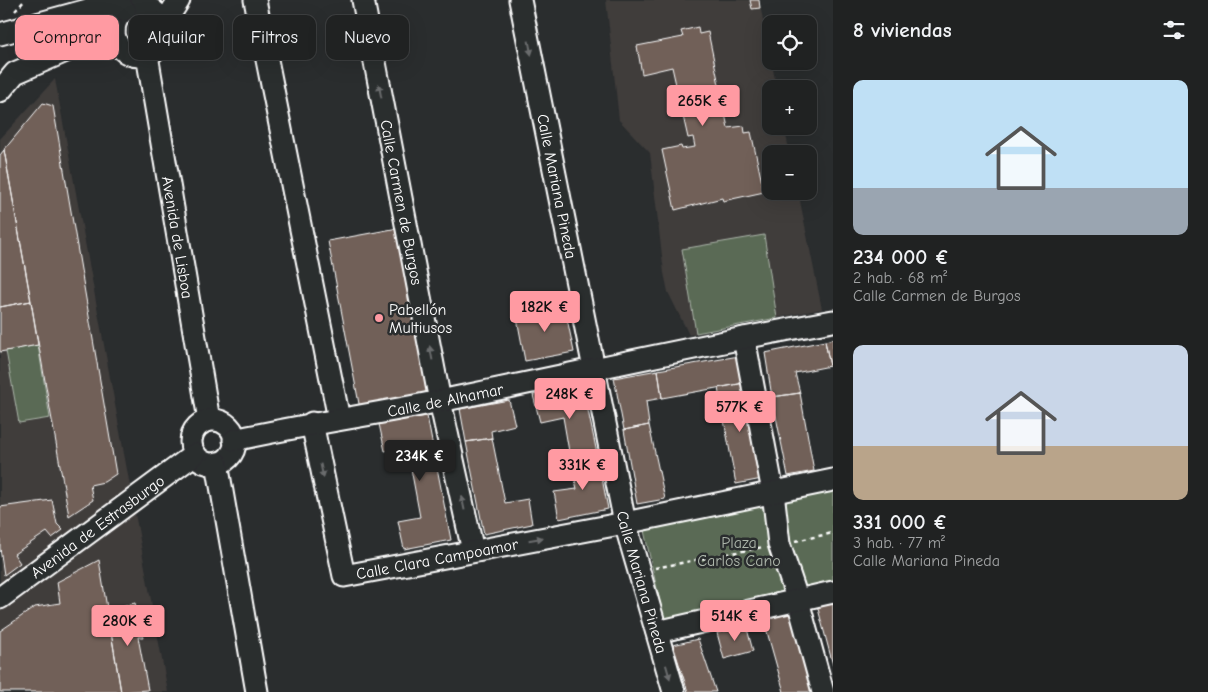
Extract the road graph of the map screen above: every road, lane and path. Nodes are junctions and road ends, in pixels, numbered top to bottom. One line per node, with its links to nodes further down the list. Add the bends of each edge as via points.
1 (179, 0): 8 (street)
2 (255, 0): 19 (street)
3 (363, 0): 18 (street, Calle Carmen de Burgos, one-way to 3)
4 (520, 0): 17 (street, Calle Mariana Pineda, one-way to 17)
5 (144, 6): 6 (street); 7 (street); 9 (street, via 106,5)
6 (119, 15)
7 (157, 15)
8 (170, 15)
9 (0, 34)
10 (119, 44): 11 (street)
11 (129, 54)
12 (45, 60): 14 (street, via 15,73)
13 (148, 60): 20 (street, Avenida de Lisboa)
14 (0, 91)
15 (833, 321): 16 (street, Calle de Alhamar)
16 (744, 338): 17 (street, Calle de Alhamar); 26 (street)
17 (595, 370): 18 (street, Calle de Alhamar); 27 (street, Calle Mariana Pineda)
18 (440, 401): 19 (street, Calle de Alhamar); 30 (street, Calle Carmen de Burgos, one-way to 18)
19 (339, 419): 21 (street, Calle de Alhamar)
20 (209, 420): 22 (street, via 223,422 229,427); 23 (street, via 202,422 192,433 191,448)
21 (312, 423): 22 (street, Calle de Alhamar); 30 (street, Calle Clara Campoamor, one-way to 30, via 344,576)
22 (234, 440): 24 (street, via 232,452)
23 (195, 454): 24 (street, via 204,462); 33 (street, Avenida de Estrasburgo)
24 (217, 463): 36 (street)
25 (833, 480): 26 (street, Calle Clara Campoamor)
26 (773, 492): 27 (street, Calle Clara Campoamor); 29 (street)
27 (625, 523): 30 (street, Calle Clara Campoamor, one-way to 27); 31 (street, Calle Mariana Pineda)
28 (833, 533): 29 (path)
29 (779, 544): 31 (path); 34 (street)
30 (473, 551)
31 (639, 572): 35 (street, Calle Mariana Pineda)
32 (833, 592): 34 (street)
33 (0, 598)
34 (798, 601): 35 (street); 38 (street)
35 (657, 632): 37 (street, Calle Mariana Pineda, one-way to 37)
36 (257, 692)
37 (674, 692)
38 (823, 692)

